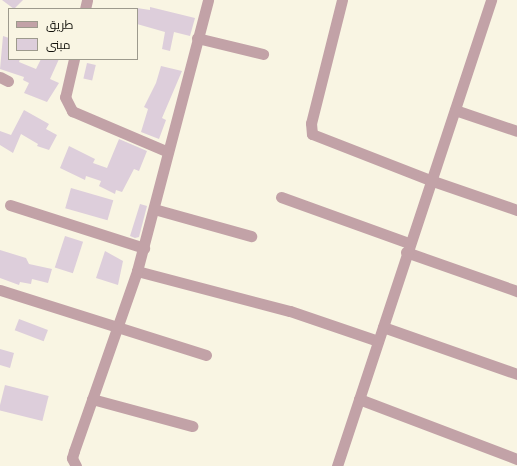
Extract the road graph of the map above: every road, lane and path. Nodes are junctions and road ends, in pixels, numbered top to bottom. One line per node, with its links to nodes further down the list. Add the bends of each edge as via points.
1 (208, 0): 4 (street)
2 (342, 0): 10 (street, via 311,123 312,134)
3 (491, 0): 7 (street)
4 (198, 38): 5 (street); 9 (street)
5 (263, 54)
6 (74, 60): 9 (street, via 65,97 72,111)
7 (455, 110): 8 (street); 10 (street)
8 (517, 131)
9 (168, 152): 13 (street)
10 (430, 180): 14 (street); 16 (street)
11 (281, 198): 16 (street)
12 (10, 205): 17 (street)
13 (154, 209): 15 (street); 17 (street)
14 (517, 210)
15 (251, 236)
16 (408, 247): 20 (street); 21 (street)
17 (144, 248): 18 (street)
18 (137, 271): 22 (street); 23 (street, via 290,311)
19 (0, 290): 22 (street)
20 (517, 291)
21 (383, 327): 23 (street); 25 (street)
22 (118, 328): 24 (street); 26 (street)
23 (378, 341): 27 (street)
24 (206, 355)
25 (517, 374)
26 (92, 399): 28 (street); 30 (street, via 72,458)
27 (359, 400): 29 (street); 31 (street)
28 (192, 426)
29 (517, 460)
30 (76, 466)
31 (337, 466)

